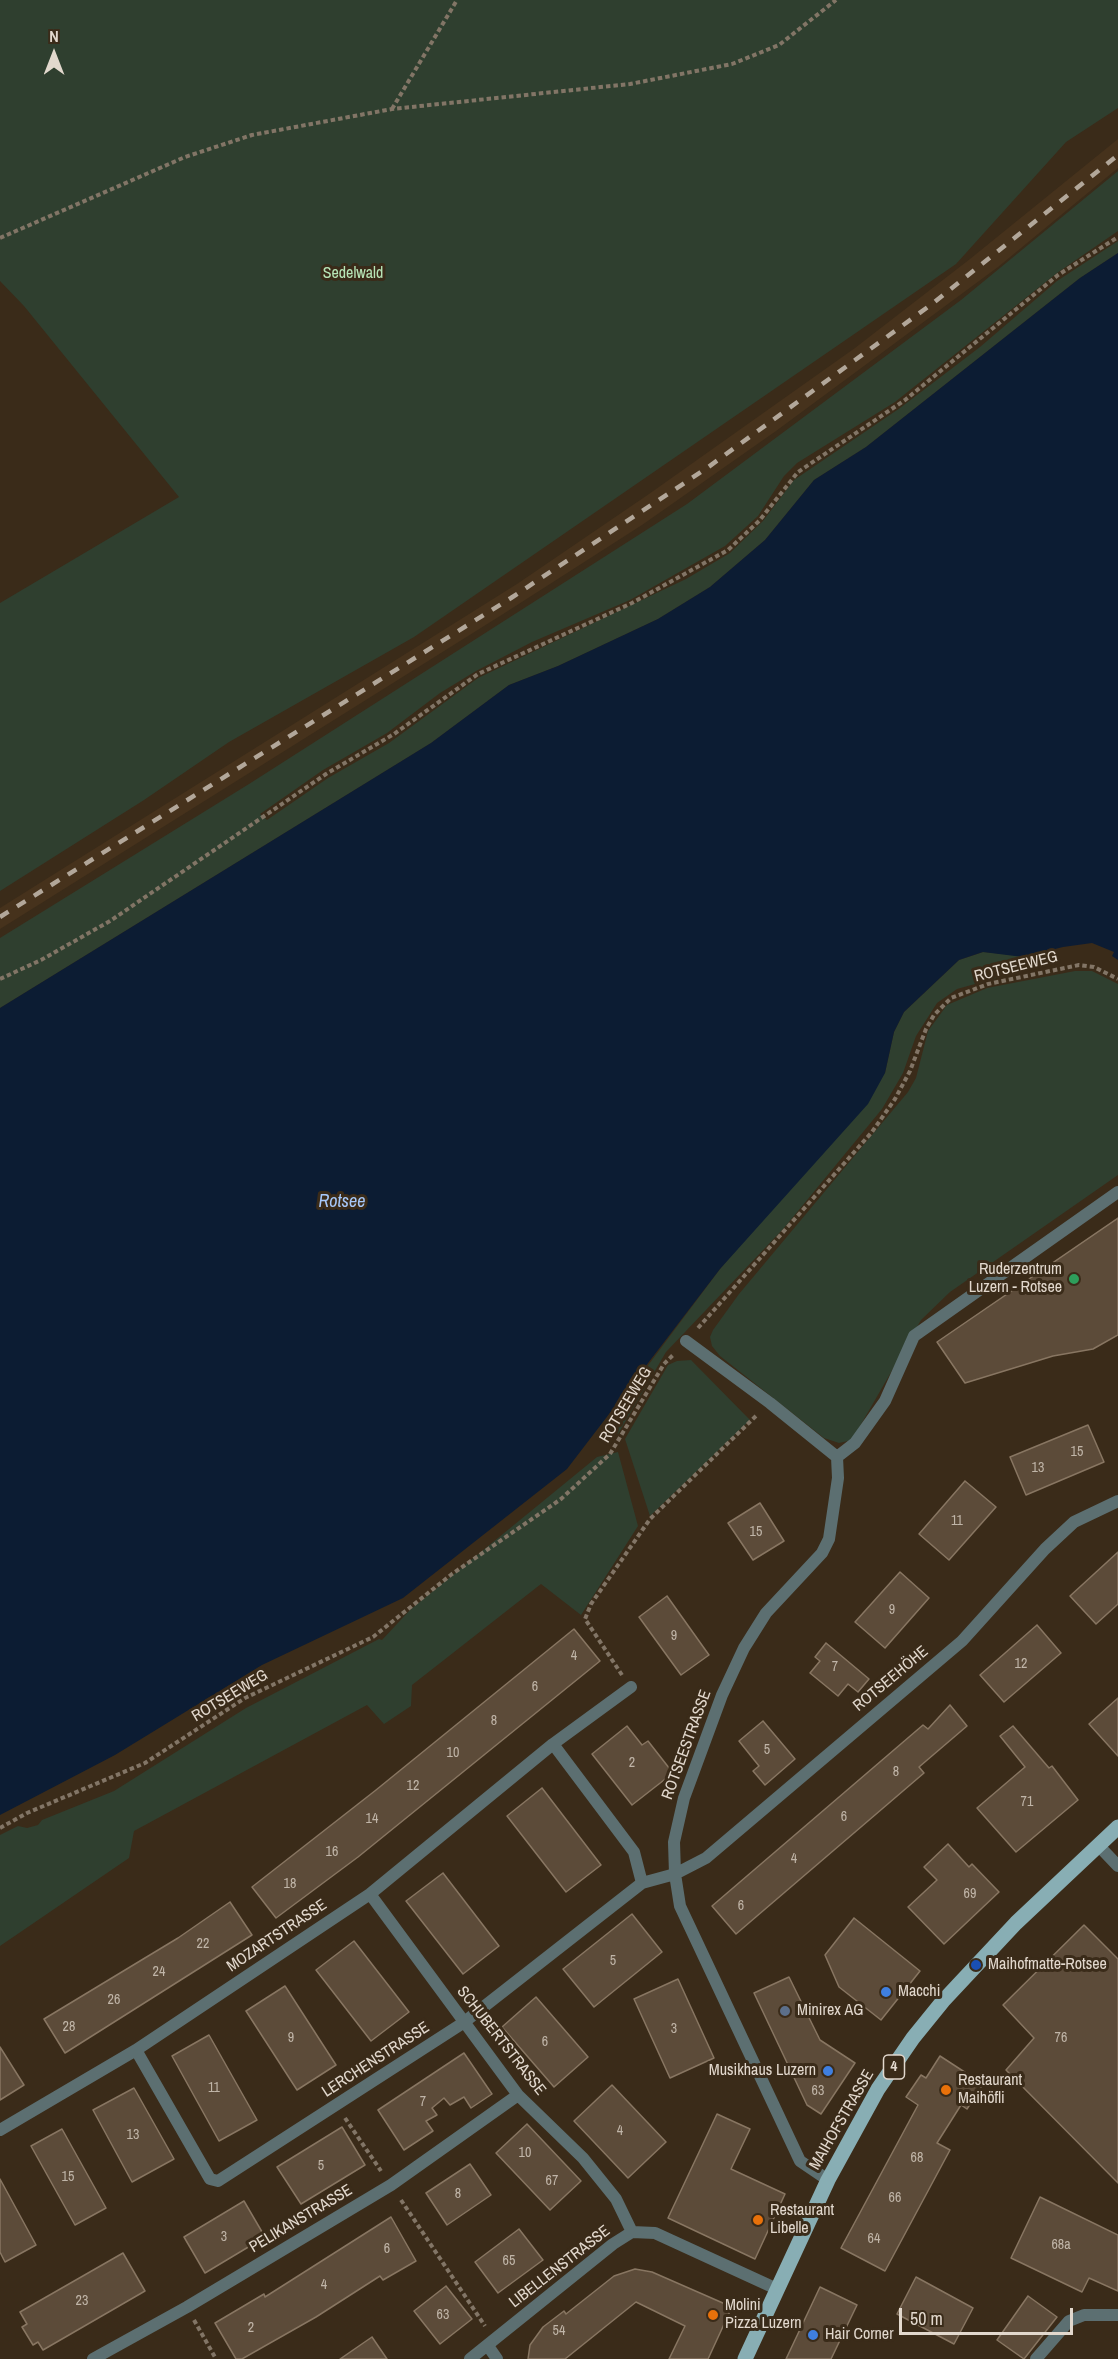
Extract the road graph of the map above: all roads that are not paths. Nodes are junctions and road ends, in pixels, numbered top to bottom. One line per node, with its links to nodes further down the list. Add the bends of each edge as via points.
1 (1118, 1192): 3 (street, via 914,1336 885,1401 855,1443)
2 (686, 1341): 3 (street)
3 (837, 1457): 10 (street, ROTSEESTRASSE, via 838,1478 829,1539 822,1553 766,1613 726,1686 684,1798 674,1842)
4 (1118, 1501): 10 (street, ROTSEEHÖHE, via 1074,1522 962,1641 706,1858)
5 (631, 1687): 6 (street, MOZARTSTRASSE)
6 (553, 1744): 11 (street, via 634,1852); 12 (street, MOZARTSTRASSE)
7 (1118, 1827): 8 (main road, MAIHOFSTRASSE / 4)
8 (1098, 1845): 9 (street); 17 (main road, MAIHOFSTRASSE / 4, via 976,1965 921,2029 878,2089)
9 (1118, 1866)
10 (675, 1874): 11 (street, LERCHENSTRASSE); 17 (street, ROTSEESTRASSE, via 680,1906 800,2161)
11 (642, 1883): 13 (street, LERCHENSTRASSE)
12 (370, 1894): 13 (street, SCHUBERTSTRASSE); 14 (street, MOZARTSTRASSE)
13 (463, 2023): 14 (street, LERCHENSTRASSE, via 218,2181 210,2179); 15 (street, SCHUBERTSTRASSE)
14 (136, 2050): 16 (street, MOZARTSTRASSE)
15 (518, 2095): 18 (street, SCHUBERTSTRASSE, via 583,2158 616,2199); 22 (street, PELIKANSTRASSE, via 391,2185)
16 (0, 2130)
17 (828, 2180): 19 (main road, MAIHOFSTRASSE / 4)
18 (632, 2232): 19 (street, LIBELLENSTRASSE, via 655,2233); 21 (street, LIBELLENSTRASSE)
19 (777, 2289): 25 (main road, MAIHOFSTRASSE / 4)
20 (1118, 2314): 26 (street, via 1084,2315 1069,2321)
21 (491, 2343): 23 (street, LIBELLENSTRASSE); 24 (street)
22 (93, 2359)
23 (470, 2359)
24 (497, 2359)
25 (745, 2359)
26 (1036, 2359)

